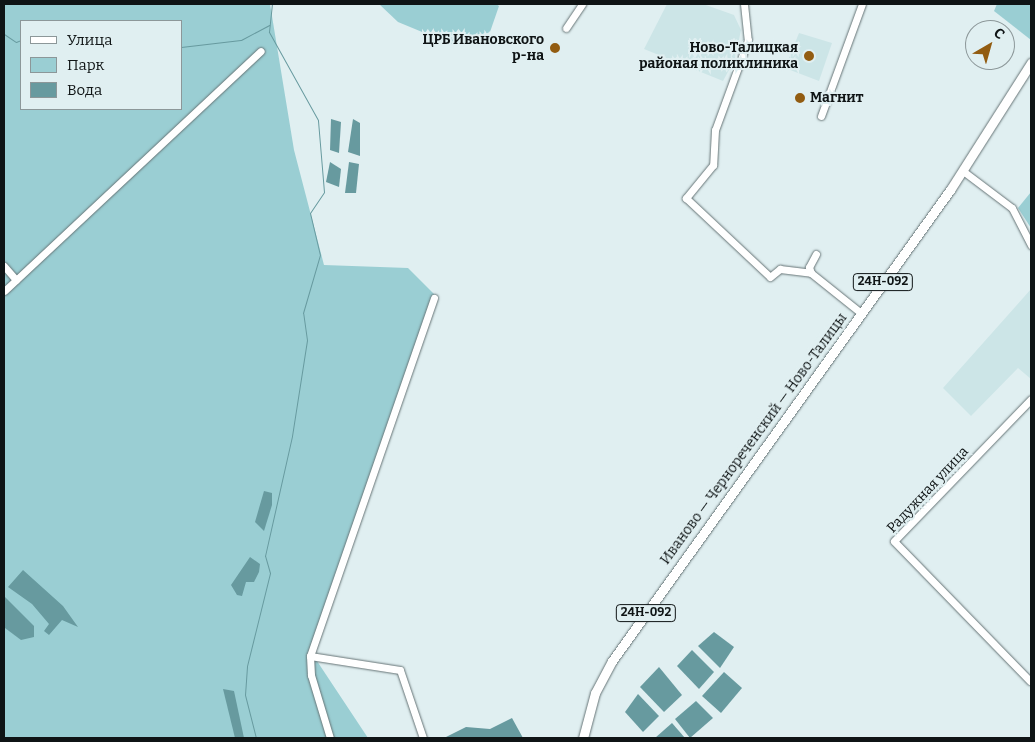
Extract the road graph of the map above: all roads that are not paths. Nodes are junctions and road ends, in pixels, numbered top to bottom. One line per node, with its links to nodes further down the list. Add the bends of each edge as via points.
1 (582, 4): 4 (street)
2 (744, 4): 12 (street, via 748,40 715,130 713,165 686,198 770,277 780,268)
3 (862, 4): 7 (street)
4 (566, 28)
5 (262, 51): 13 (street)
6 (1031, 64): 8 (main road, Иваново — Чернореченский — Ново-Талицы / 24Н-092)
7 (822, 116)
8 (963, 171): 9 (street, via 1012,208); 16 (main road, Иваново — Чернореченский — Ново-Талицы / 24Н-092)
9 (1031, 245)
10 (816, 254): 12 (street, via 808,267)
11 (4, 266): 13 (street)
12 (811, 273): 16 (street)
13 (16, 280): 14 (street)
14 (4, 291)
15 (434, 298): 18 (street)
16 (861, 313): 22 (main road, Иваново — Чернореченский — Ново-Талицы / 24Н-092, via 612,661 595,693)
17 (1031, 399): 19 (street, Радужная улица, via 894,541 901,553)
18 (310, 656): 20 (street, via 311,675); 21 (street, via 400,670)
19 (1030, 682)
20 (330, 738)
21 (423, 738)
22 (583, 738)

